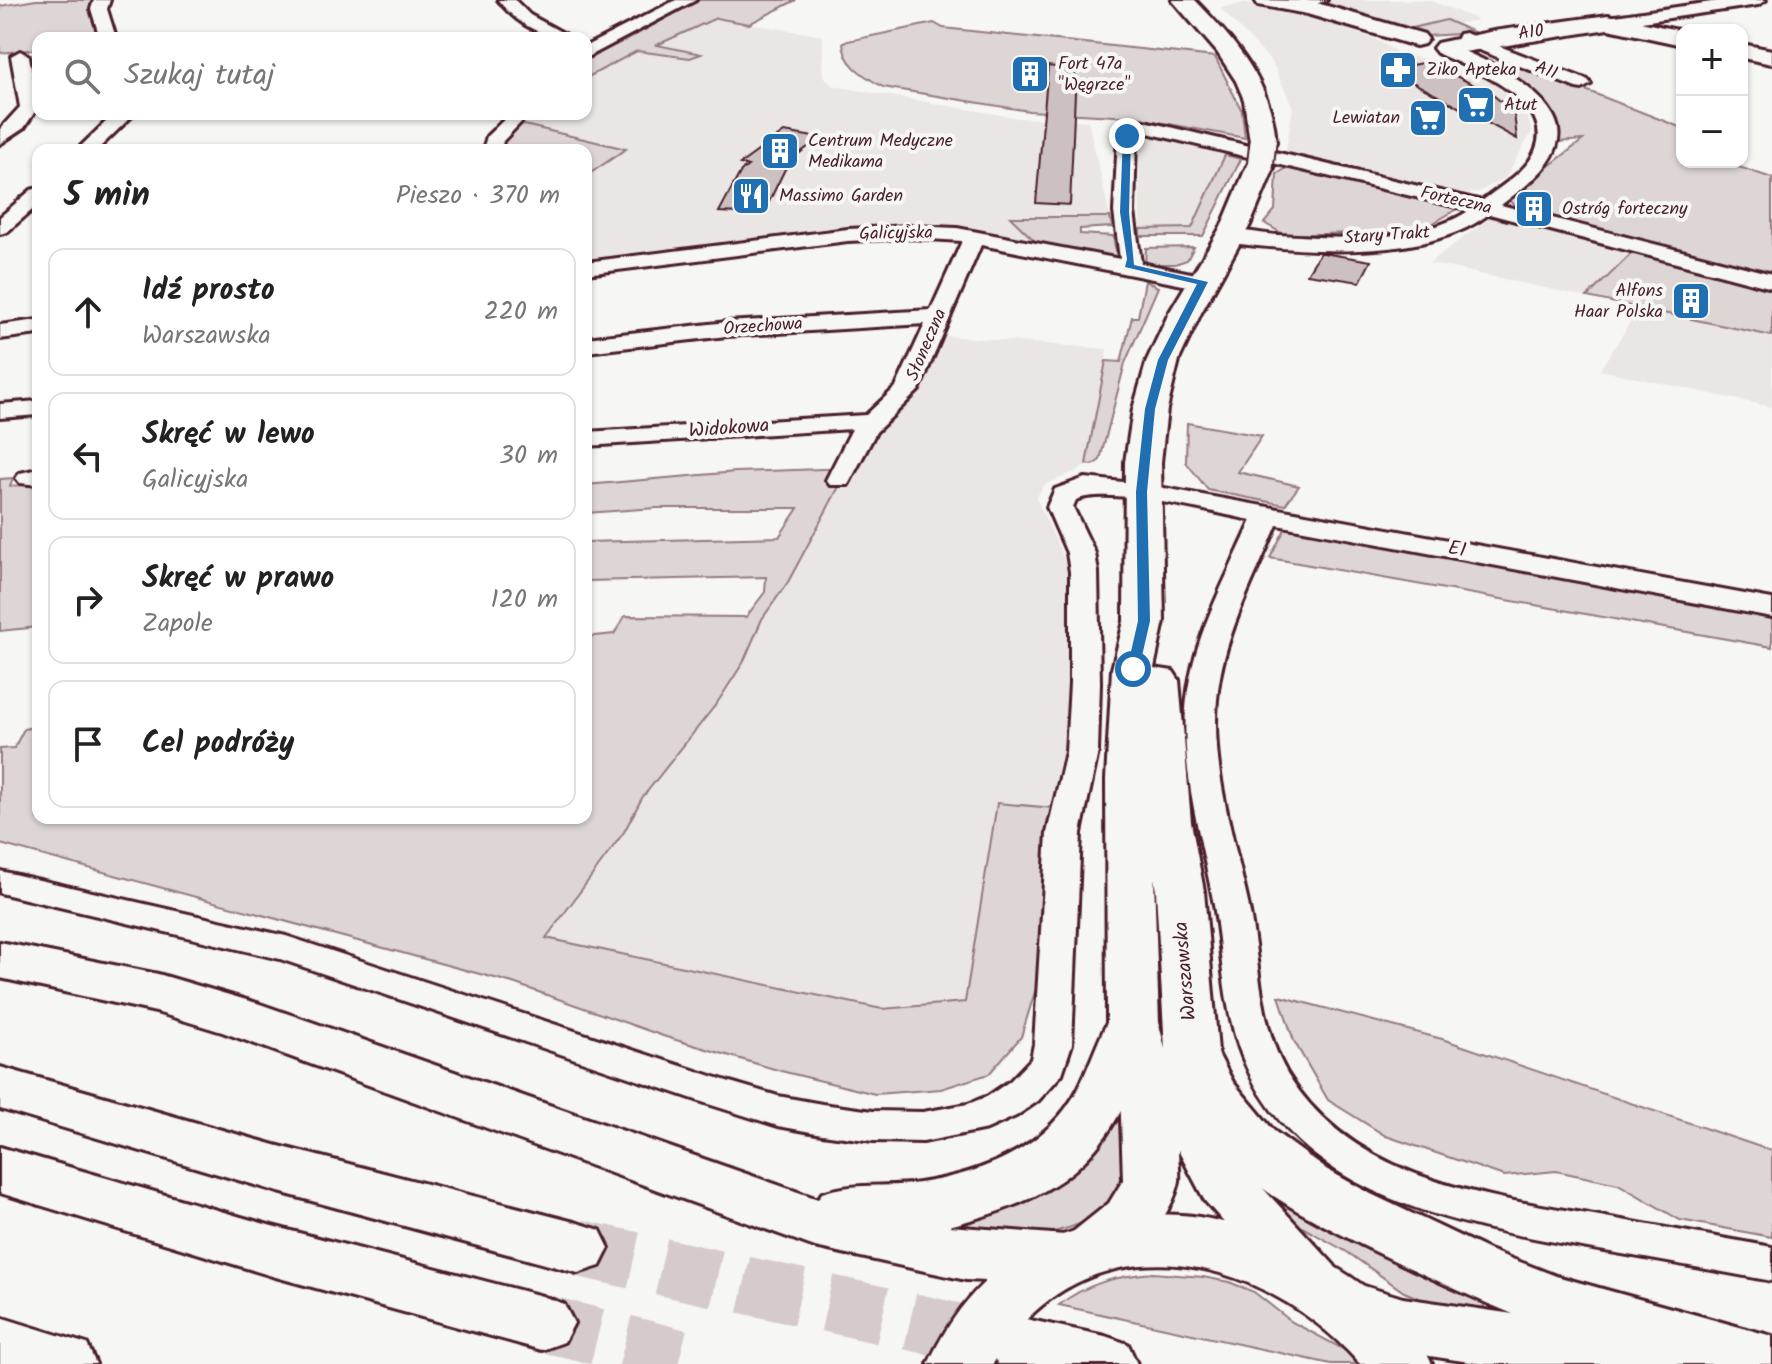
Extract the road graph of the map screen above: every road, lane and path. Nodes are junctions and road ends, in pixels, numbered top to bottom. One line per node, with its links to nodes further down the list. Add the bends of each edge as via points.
1 (102, 0): 9 (street, via 99,9)
2 (506, 0): 10 (street, via 524,18)
3 (688, 0): 13 (street)
4 (1183, 0): 27 (main road, Warszawska, via 1244,73 1259,108 1261,155)
5 (1266, 0): 7 (main road)
6 (1758, 0): 8 (street, A10)
7 (1309, 3): 12 (main road, via 1351,21)
8 (1608, 22): 11 (main road); 12 (main road, A10)
9 (106, 32)
10 (552, 32)
11 (1676, 37)
12 (1443, 44): 18 (street, A11); 25 (street, Stary Trakt, via 1513,85 1544,117 1549,139 1538,163)
13 (592, 50)
14 (1748, 52): 16 (main road)
15 (29, 55): 17 (street); 21 (street, via 29,107)
16 (1772, 57)
17 (0, 58)
18 (1582, 84)
19 (118, 120): 22 (street)
20 (514, 120): 23 (street)
21 (0, 138)
22 (92, 144)
23 (493, 144)
24 (32, 199): 26 (street)
25 (1483, 207): 27 (street, Stary Trakt, via 1449,230 1398,239); 30 (street, Forteczna, via 1140,126 1127,136 1124,212); 31 (street, Forteczna)
26 (0, 228)
27 (1230, 237): 32 (main road, Warszawska)
28 (974, 238): 29 (street, Galicyjska, via 911,232 848,235); 30 (street, Galicyjska); 33 (street, Słoneczna)
29 (592, 267)
30 (1129, 267): 32 (street, Galicyjska)
31 (1772, 281)
32 (1203, 282): 42 (main road, Warszawska, via 1159,374)
33 (940, 316): 36 (street, Orzechowa, via 727,329); 39 (street, Słoneczna, via 907,390)
34 (32, 328): 35 (street)
35 (0, 332)
36 (592, 344)
37 (32, 408): 38 (street)
38 (0, 411)
39 (873, 422): 40 (street, Widokowa); 41 (street, Słoneczna)
40 (592, 439)
41 (839, 480)
42 (1142, 492): 43 (street, E1); 45 (main road, Warszawska); 46 (street, E1, via 1085,486 1064,495 1060,507 1084,572 1085,683 1082,752 1064,833 1053,1044 1049,1064 1024,1091 973,1118 923,1127 873,1126 778,1111 286,948)
43 (1268, 515): 44 (street, E1); 55 (street, via 1214,642 1201,717 1214,831 1252,1034 1288,1105 1346,1156 1419,1193 1547,1223)
44 (1772, 608)
45 (1144, 621): 48 (main road, Warszawska, via 1133,669 1128,780); 49 (main road, Warszawska, via 1158,669 1168,822 1180,891)
46 (0, 882)
47 (0, 960): 52 (main road, via 158,993 241,1018)
48 (1133, 1024): 52 (main road, via 1094,1111 1054,1154 998,1188 944,1205 902,1210 828,1209); 54 (main road, Warszawska, via 1147,1087 1151,1180 1131,1218)
49 (1194, 1061): 56 (main road, Warszawska, via 1197,1131 1213,1168); 65 (main road, via 1213,1097 1253,1147 1350,1211 1533,1295)
50 (0, 1088): 53 (main road)
51 (0, 1170): 57 (main road, via 272,1251)
52 (750, 1199): 54 (main road, via 815,1223 940,1250 1010,1258)
53 (578, 1248)
54 (1080, 1254): 56 (main road, via 1153,1238 1216,1244 1242,1250); 61 (main road, via 1030,1279 1005,1300 984,1322)
55 (1772, 1264)
56 (1329, 1294): 63 (main road, via 1375,1331); 64 (main road, via 1403,1325)
57 (542, 1323)
58 (0, 1344): 60 (main road)
59 (1021, 1346): 62 (main road)
60 (64, 1364)
61 (960, 1364)
62 (1105, 1364)
63 (1400, 1364)
64 (1670, 1364)
65 (1771, 1364)

